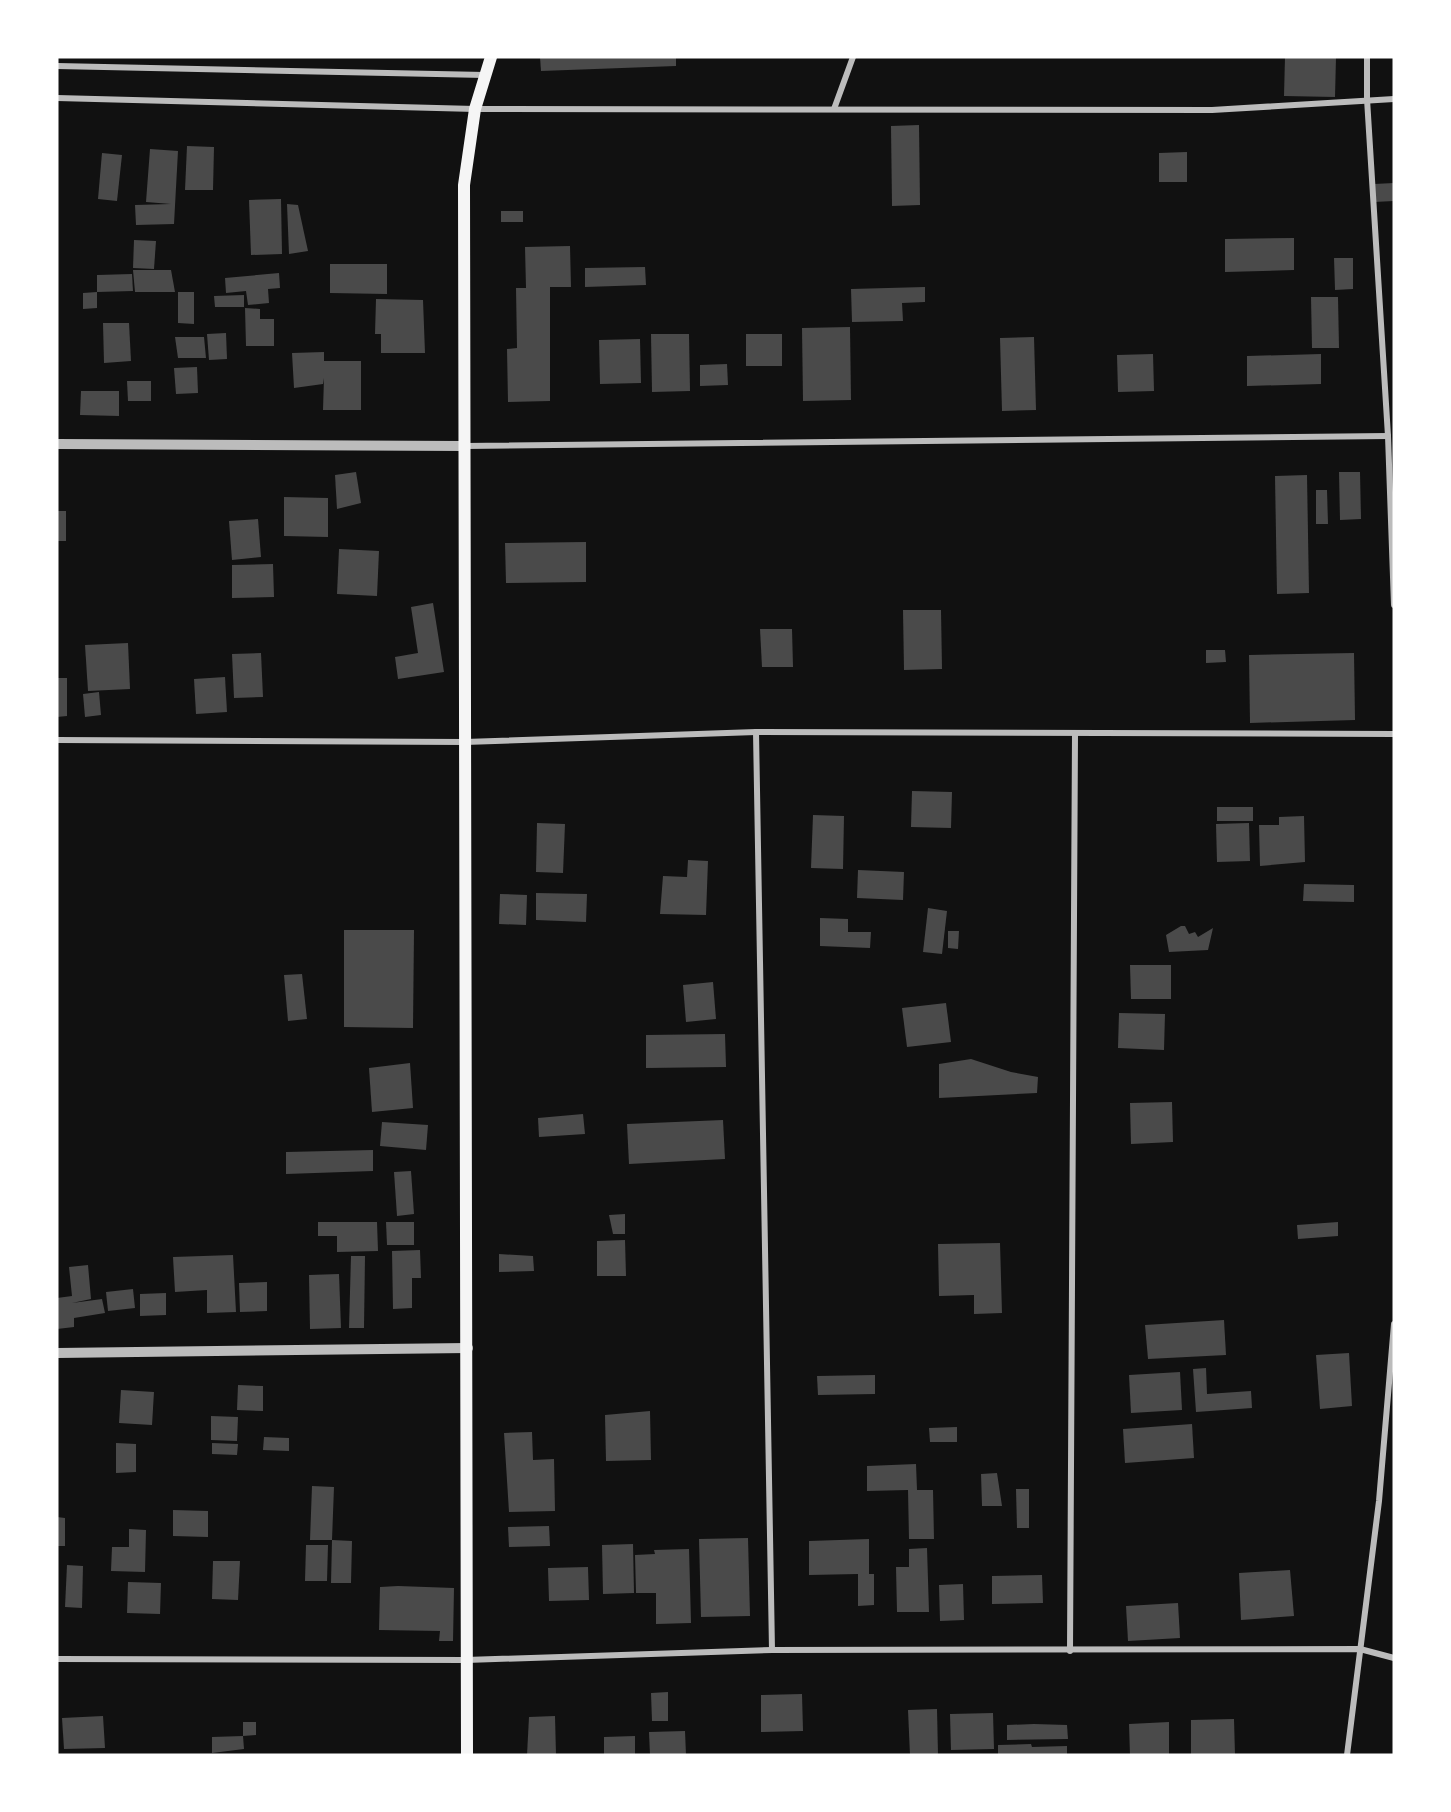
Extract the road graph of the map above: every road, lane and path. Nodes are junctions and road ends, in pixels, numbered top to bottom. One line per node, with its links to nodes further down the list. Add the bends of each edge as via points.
1 (491, 57): 5 (main road)
2 (853, 57): 10 (street)
3 (1367, 57): 7 (street)
4 (57, 66): 5 (street)
5 (486, 75): 9 (main road)
6 (57, 99): 9 (street)
7 (1366, 99): 8 (street); 10 (street, via 1212,110); 11 (street)
8 (1394, 99)
9 (474, 109): 10 (street); 13 (main road, via 464,185)
10 (834, 109)
11 (1388, 436): 13 (street); 14 (street)
12 (57, 444): 13 (street)
13 (464, 446): 20 (main road)
14 (1393, 543): 15 (street)
15 (1394, 605)
16 (756, 732): 17 (street); 20 (street); 25 (street)
17 (1076, 734): 18 (street); 26 (street)
18 (1394, 734)
19 (57, 740): 20 (street)
20 (465, 742): 22 (main road)
21 (1394, 1324): 24 (street, via 1379,1501)
22 (468, 1348): 23 (street); 29 (main road)
23 (57, 1353)
24 (1360, 1649): 26 (street); 27 (street); 31 (street)
25 (772, 1650): 26 (street); 29 (street)
26 (1070, 1651)
27 (1394, 1658)
28 (57, 1659): 29 (street)
29 (466, 1660): 30 (main road)
30 (467, 1755)
31 (1347, 1755)

